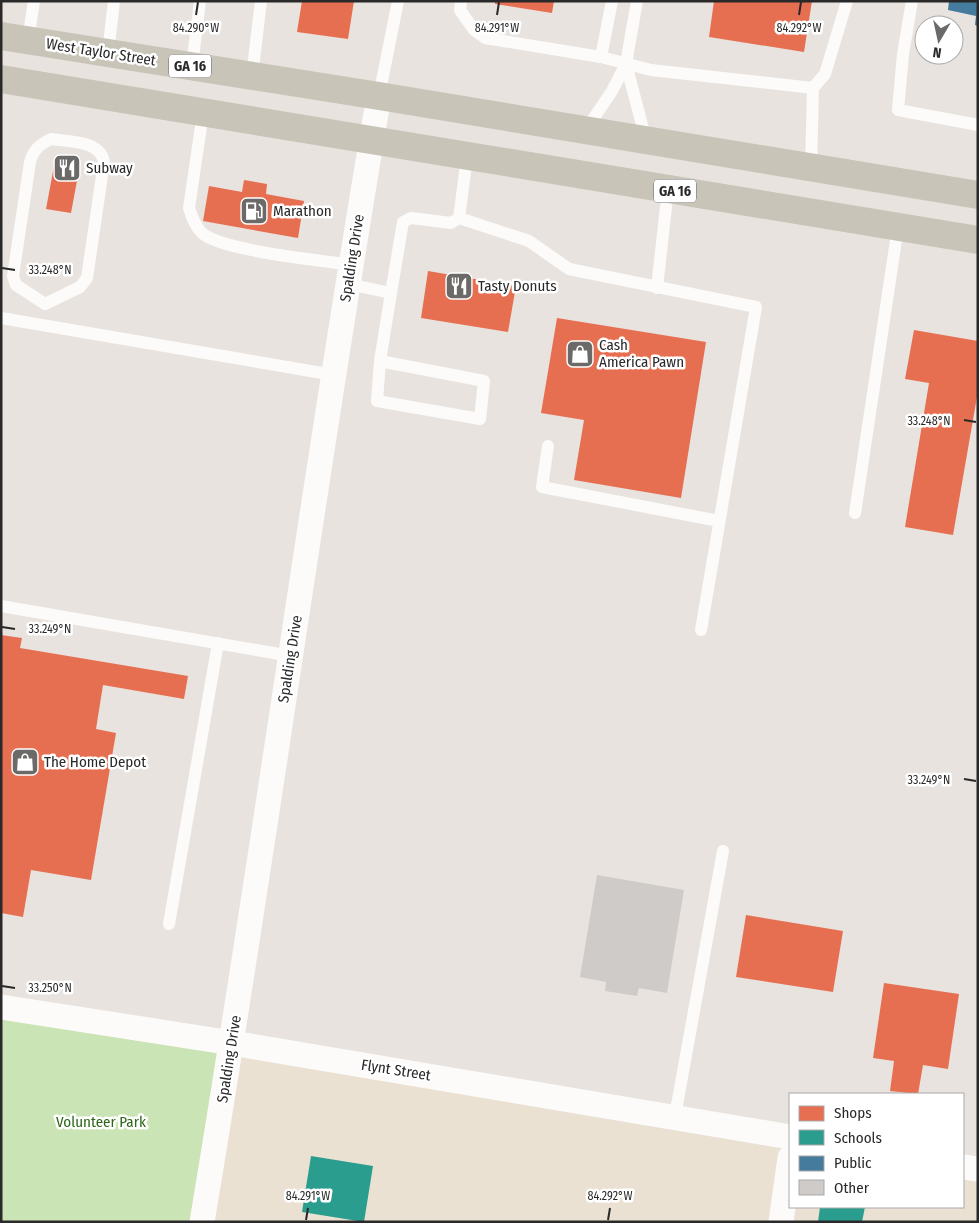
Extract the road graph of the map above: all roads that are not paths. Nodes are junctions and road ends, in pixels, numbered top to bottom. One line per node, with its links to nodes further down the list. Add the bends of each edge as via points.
1 (34, 1): 12 (lane)
2 (114, 1): 13 (lane)
3 (200, 1): 16 (lane)
4 (261, 1): 17 (lane)
5 (398, 1): 20 (lane)
6 (612, 1): 14 (lane)
7 (637, 1): 15 (lane)
8 (847, 1): 19 (lane, via 825,74)
9 (912, 1): 22 (lane, via 898,110)
10 (460, 5): 14 (lane, via 474,30 485,38)
11 (1, 36): 12 (main road, West Taylor Street / GA 16)
12 (28, 40): 13 (main road, West Taylor Street / GA 16)
13 (108, 53): 16 (main road, West Taylor Street / GA 16)
14 (601, 58): 15 (lane)
15 (626, 64): 19 (lane, via 651,70); 23 (lane); 24 (lane)
16 (192, 66): 17 (main road, West Taylor Street / GA 16)
17 (252, 76): 20 (main road, West Taylor Street / GA 16)
18 (1, 79): 21 (main road, GA 16)
19 (813, 88): 27 (lane)
20 (379, 96): 23 (main road, GA 16); 25 (street, Spalding Drive)
21 (203, 112): 25 (main road, GA 16); 33 (lane, via 189,208 202,233 212,239)
22 (978, 124)
23 (585, 131): 24 (main road, GA 16)
24 (646, 140): 27 (main road, GA 16)
25 (372, 141): 26 (main road, GA 16); 33 (street, Spalding Drive)
26 (467, 157): 28 (main road, GA 16); 30 (lane)
27 (811, 168): 29 (main road, GA 16)
28 (668, 189): 31 (main road, GA 16); 34 (lane)
29 (978, 195)
30 (459, 218): 34 (lane, via 529,242 569,269); 35 (lane, via 451,223 411,218 403,222)
31 (898, 227): 32 (main road, GA 16); 42 (lane)
32 (978, 240)
33 (350, 274): 35 (lane); 40 (street, Spalding Drive)
34 (656, 288): 43 (lane, via 756,307)
35 (391, 293): 39 (lane)
36 (45, 304): 36 (lane, via 80,287 87,278 104,162 103,154 94,146 51,139 33,151 13,276 16,285); 38 (lane)
37 (1, 318): 38 (lane)
38 (42, 325): 40 (lane)
39 (380, 361): 39 (lane, via 377,402 480,419 484,381)
40 (334, 374): 47 (street, Spalding Drive)
41 (548, 446): 43 (lane, via 542,487)
42 (855, 513)
43 (719, 521): 45 (lane)
44 (1, 606): 46 (lane)
45 (701, 630)
46 (218, 643): 47 (lane); 49 (lane)
47 (291, 656): 51 (street, Spalding Drive)
48 (723, 851): 52 (lane)
49 (169, 924)
50 (1, 1007): 51 (street, Flynt Street)
51 (232, 1043): 52 (street, Flynt Street); 57 (street, Spalding Drive)
52 (675, 1116): 53 (street, Flynt Street)
53 (789, 1138)
54 (789, 1165): 58 (street)
55 (964, 1167): 56 (street)
56 (978, 1169)
57 (202, 1222)
58 (781, 1222)

